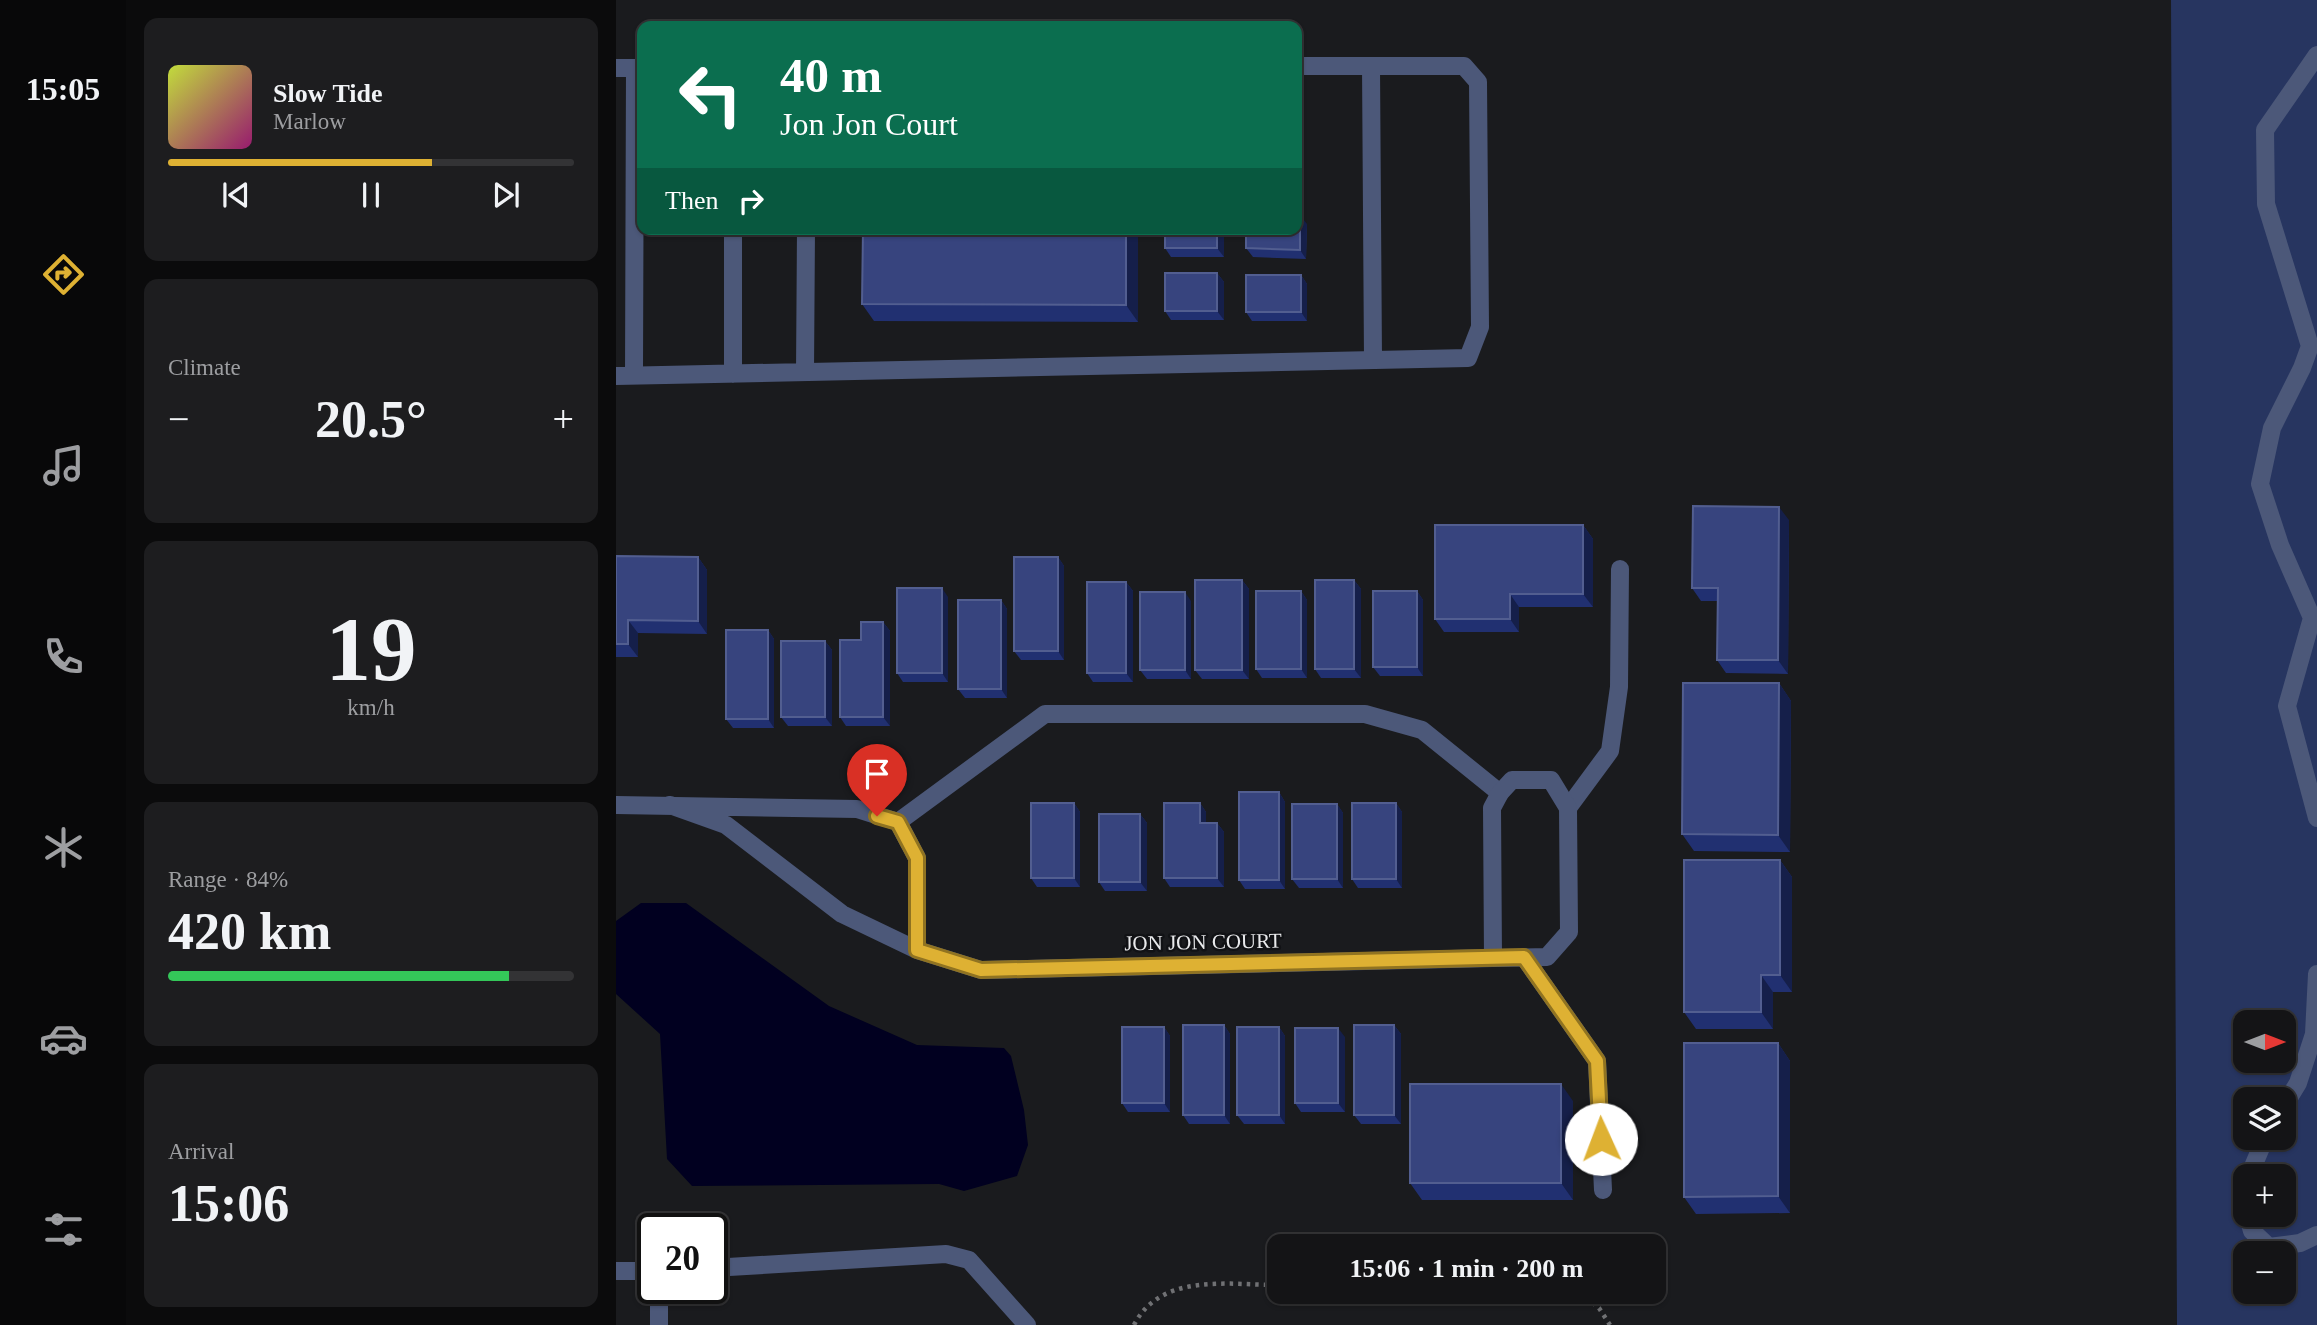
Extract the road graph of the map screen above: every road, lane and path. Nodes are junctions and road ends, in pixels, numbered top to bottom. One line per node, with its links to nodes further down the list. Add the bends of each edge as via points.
1 (2317, 55): 19 (street, via 2265,130 2266,204 2310,346 2272,428 2260,484 2312,618 2287,706)
2 (1302, 66): 3 (street)
3 (1371, 66): 9 (street); 9 (street, via 1464,66 1478,82 1480,314 1468,358)
4 (616, 68): 5 (street)
5 (637, 68)
6 (637, 191): 12 (street)
7 (733, 235): 11 (street)
8 (806, 235): 10 (street)
9 (1373, 360): 10 (street)
10 (805, 372): 11 (street)
11 (733, 374): 12 (street)
12 (634, 375): 13 (street)
13 (616, 376)
14 (1620, 569): 18 (street, via 1619,687 1609,751)
15 (1500, 793): 18 (street, via 1512,780 1551,780); 20 (street, via 1422,730 1365,714 1045,714); 23 (street, via 1492,808)
16 (616, 805): 17 (street, JON JON COURT)
17 (670, 805): 20 (street, JON JON COURT, via 858,809); 21 (street, JON JON COURT, via 726,825 842,914)
18 (1568, 808): 22 (street, JON JON COURT, via 1569,932 1547,957)
19 (2317, 818)
20 (898, 822): 21 (street, via 917,858)
21 (917, 950): 23 (street, JON JON COURT, via 981,970)
22 (1524, 957): 23 (street, JON JON COURT); 27 (street, via 1597,1061)
23 (1493, 958)
24 (2317, 974): 25 (street)
25 (2316, 1036): 26 (street)
26 (2296, 1087)
27 (1603, 1190)
28 (2251, 1227): 29 (street, via 2269,1247 2300,1243)
29 (2317, 1235)
30 (728, 1267): 37 (street, via 946,1254 970,1260)
31 (616, 1271): 32 (street)
32 (637, 1271)
33 (1267, 1285): 38 (path, via 1196,1285 1171,1290 1143,1308)
34 (659, 1304): 36 (street)
35 (1594, 1304): 39 (path)
36 (659, 1325)
37 (1027, 1325)
38 (1134, 1325)
39 (1610, 1325)

